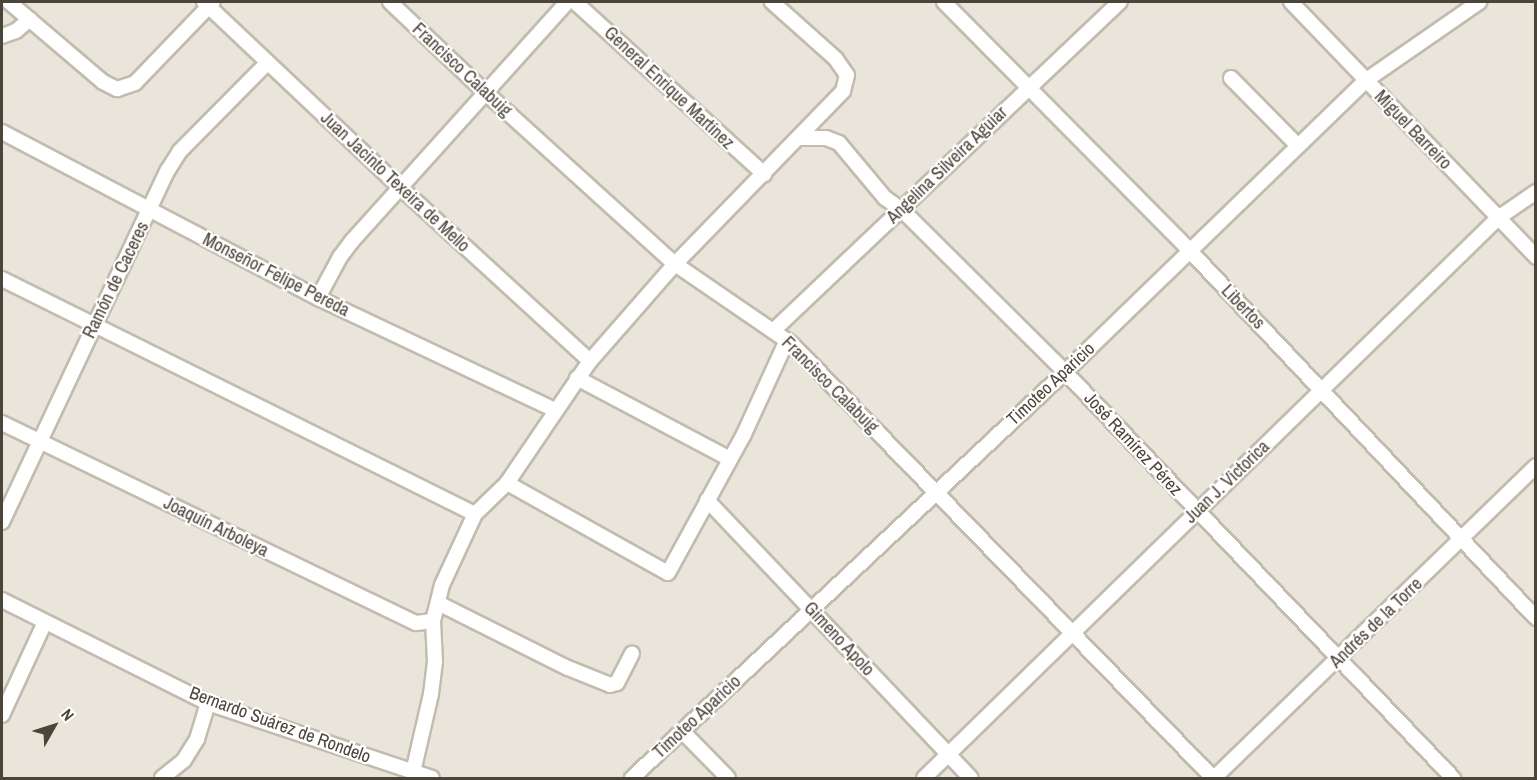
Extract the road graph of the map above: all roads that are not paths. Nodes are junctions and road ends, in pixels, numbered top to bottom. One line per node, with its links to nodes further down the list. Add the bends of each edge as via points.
1 (9, 2): 11 (street)
2 (390, 2): 17 (street, Francisco Calabuig)
3 (567, 2): 17 (street)
4 (575, 2): 21 (street, General Enrique Martínez)
5 (772, 2): 19 (street, via 836,59 847,75 843,91)
6 (944, 2): 16 (street, Libertos)
7 (1120, 2): 16 (street, Angelina Silveira Aguiar)
8 (1291, 2): 15 (street, Miguel Barreiro)
9 (1479, 2): 15 (street, Timoteo Aparicio)
10 (208, 3): 11 (street, via 135,83 117,89 103,82); 13 (street, Juan Jacinto Texeira de Mello)
11 (30, 19): 12 (street)
12 (2, 36)
13 (267, 63): 22 (street, Juan Jacinto Texeira de Mello); 25 (street, Ramón de Caceres, via 180,151)
14 (1231, 78): 20 (street)
15 (1365, 81): 20 (street, Timoteo Aparicio); 26 (street, Miguel Barreiro)
16 (1028, 88): 24 (street, Angelina Silveira Aguiar); 27 (street, Libertos)
17 (485, 92): 22 (street); 29 (street, Francisco Calabuig)
18 (2, 132): 25 (street, Monseñor Felipe Pereda)
19 (798, 138): 21 (street); 24 (street, José Ramírez Pérez, via 826,138 838,143 885,198)
20 (1298, 146): 27 (street, Timoteo Aparicio)
21 (764, 174): 29 (street)
22 (401, 188): 31 (street, via 340,257); 35 (street, Juan Jacinto Texeira de Mello)
23 (1536, 192): 26 (street, Juan J. Victorica)
24 (901, 209): 33 (street, Angelina Silveira Aguiar); 36 (street, José Ramírez Pérez)
25 (149, 211): 31 (street, Monseñor Felipe Pereda); 32 (street, Ramón de Caceres)
26 (1498, 218): 28 (street, Miguel Barreiro); 38 (street, Juan J. Victorica)
27 (1190, 251): 36 (street, Timoteo Aparicio); 38 (street, Libertos)
28 (1536, 257)
29 (675, 264): 33 (street, Francisco Calabuig); 35 (street)
30 (2, 279): 32 (street)
31 (318, 298): 39 (street, Monseñor Felipe Pereda)
32 (94, 323): 41 (street, Ramón de Caceres); 48 (street)
33 (774, 330): 34 (street, Francisco Calabuig)
34 (787, 340): 42 (street); 45 (street, Francisco Calabuig)
35 (590, 360): 37 (street)
36 (1065, 372): 45 (street, Timoteo Aparicio); 47 (street, José Ramírez Pérez)
37 (577, 378): 39 (street); 42 (street)
38 (1322, 389): 47 (street, Juan J. Victorica); 50 (street, Libertos)
39 (555, 410): 44 (street)
40 (2, 423): 41 (street, Joaquín Arboleya)
41 (40, 442): 49 (street, Ramón de Caceres); 55 (street, Joaquín Arboleya, via 416,623)
42 (730, 459): 46 (street)
43 (1536, 466): 50 (street, Andrés de la Torre)
44 (507, 483): 46 (street, via 668,573); 48 (street)
45 (935, 492): 53 (street, Timoteo Aparicio); 57 (street, Francisco Calabuig)
46 (707, 500): 53 (street, Gimeno Apolo)
47 (1196, 512): 57 (street, Juan J. Victorica); 59 (street, José Ramírez Pérez)
48 (475, 514): 52 (street, via 442,585)
49 (2, 522)
50 (1462, 540): 54 (street, Libertos); 59 (street, Andrés de la Torre)
51 (2, 600): 56 (street, Bernardo Suárez de Rondelo)
52 (438, 603): 55 (street); 58 (street, via 610,685 617,683)
53 (811, 609): 62 (street, Timoteo Aparicio); 63 (street, Gimeno Apolo)
54 (1536, 618)
55 (433, 621): 64 (street, via 435,662 431,694)
56 (45, 622): 60 (street, Bernardo Suárez de Rondelo); 61 (street)
57 (1074, 632): 63 (street, Juan J. Victorica); 71 (street, Francisco Calabuig)
58 (632, 654)
59 (1339, 659): 71 (street, Andrés de la Torre); 72 (street, José Ramírez Pérez)
60 (208, 703): 64 (street, Bernardo Suárez de Rondelo); 65 (street, via 197,739 184,760)
61 (2, 715)
62 (683, 732): 67 (street, Timoteo Aparicio); 68 (street)
63 (948, 755): 69 (street, Juan J. Victorica); 70 (street, Gimeno Apolo)
64 (406, 774): 66 (street, Bernardo Suárez de Rondelo)
65 (162, 778)
66 (432, 778)
67 (632, 778)
68 (728, 778)
69 (924, 778)
70 (971, 778)
71 (1213, 778)
72 (1453, 778)

